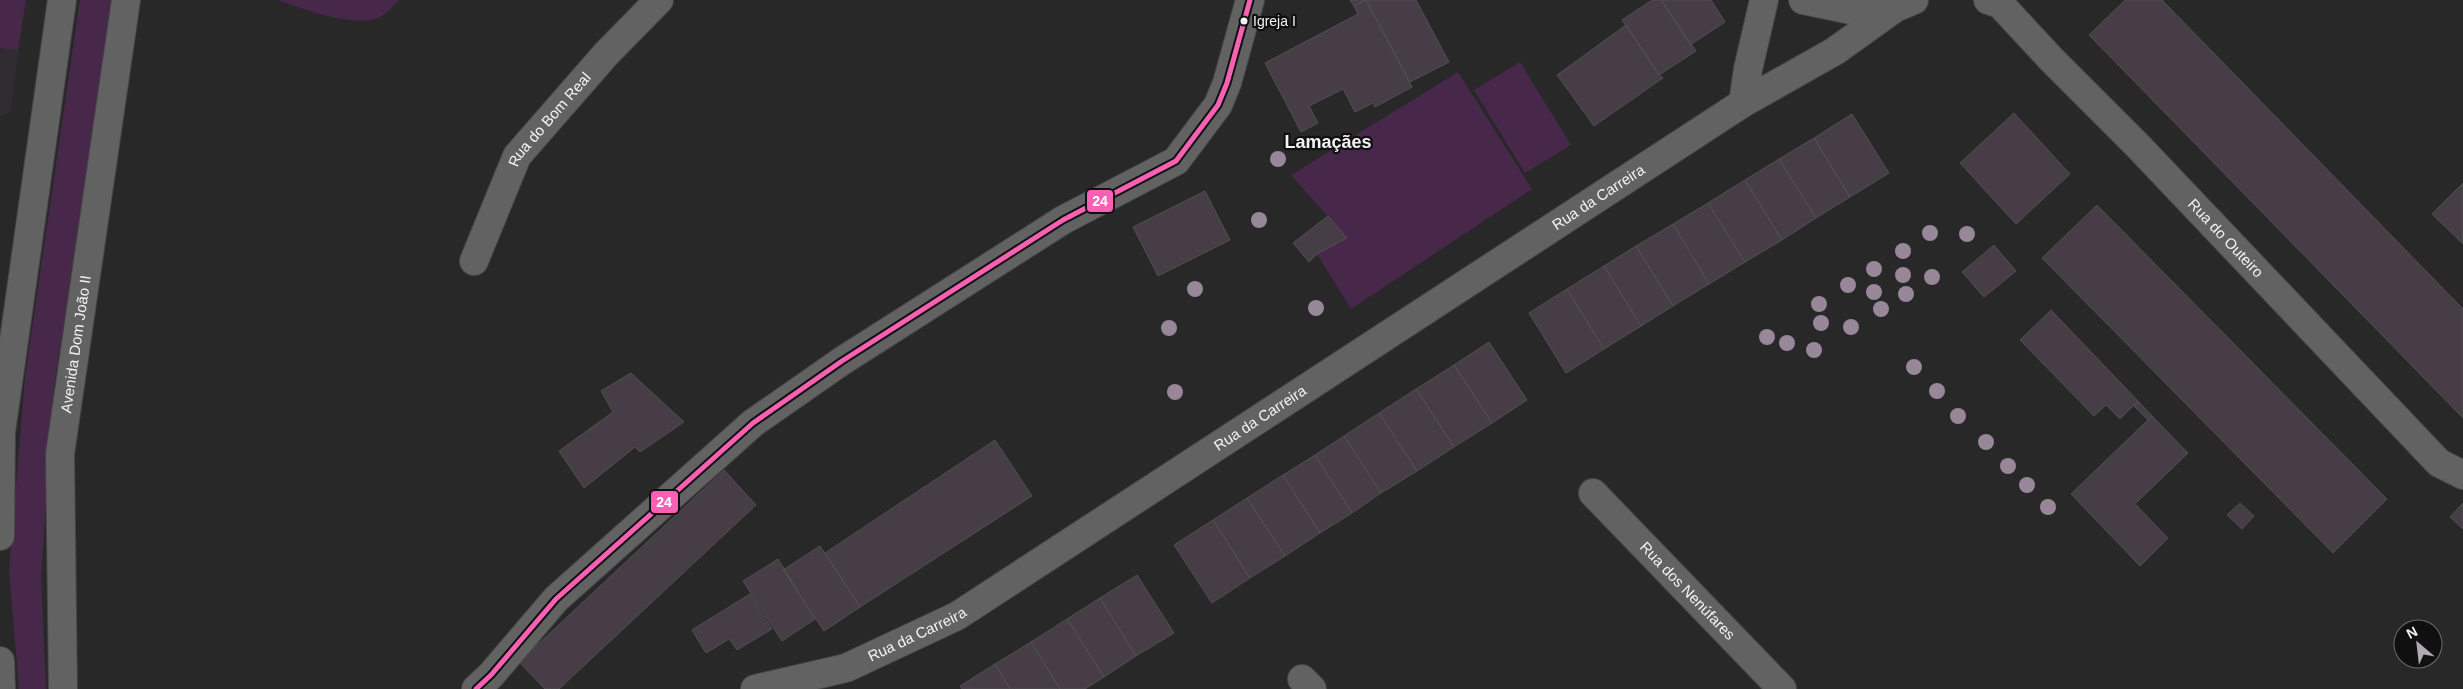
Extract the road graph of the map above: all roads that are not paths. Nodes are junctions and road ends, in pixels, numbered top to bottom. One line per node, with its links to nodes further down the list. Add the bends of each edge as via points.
1 (62, 0): 13 (street, via 1,432)
2 (126, 0): 16 (street, Avenida Dom João II, via 60,454)
3 (660, 0): 10 (street, Rua do Bom Real, via 606,54 517,156)
4 (1250, 0): 17 (street, via 1218,105 1176,161 1063,220 842,361 752,423 556,598)
5 (1764, 0): 9 (street)
6 (1803, 0): 8 (street, Rua da Carreira, via 1856,11)
7 (1988, 0): 11 (street, Rua do Outeiro, via 2000,4 2439,463)
8 (1904, 4): 9 (street, Rua da Carreira, via 1835,51)
9 (1743, 103): 18 (street, Rua da Carreira, via 958,616 846,668)
10 (474, 261)
11 (2463, 475)
12 (1592, 493): 19 (street, Rua dos Nenúfares)
13 (0, 536)
14 (0, 661): 15 (street)
15 (1, 689)
16 (63, 689)
17 (476, 689)
18 (755, 689)
19 (1782, 689)

